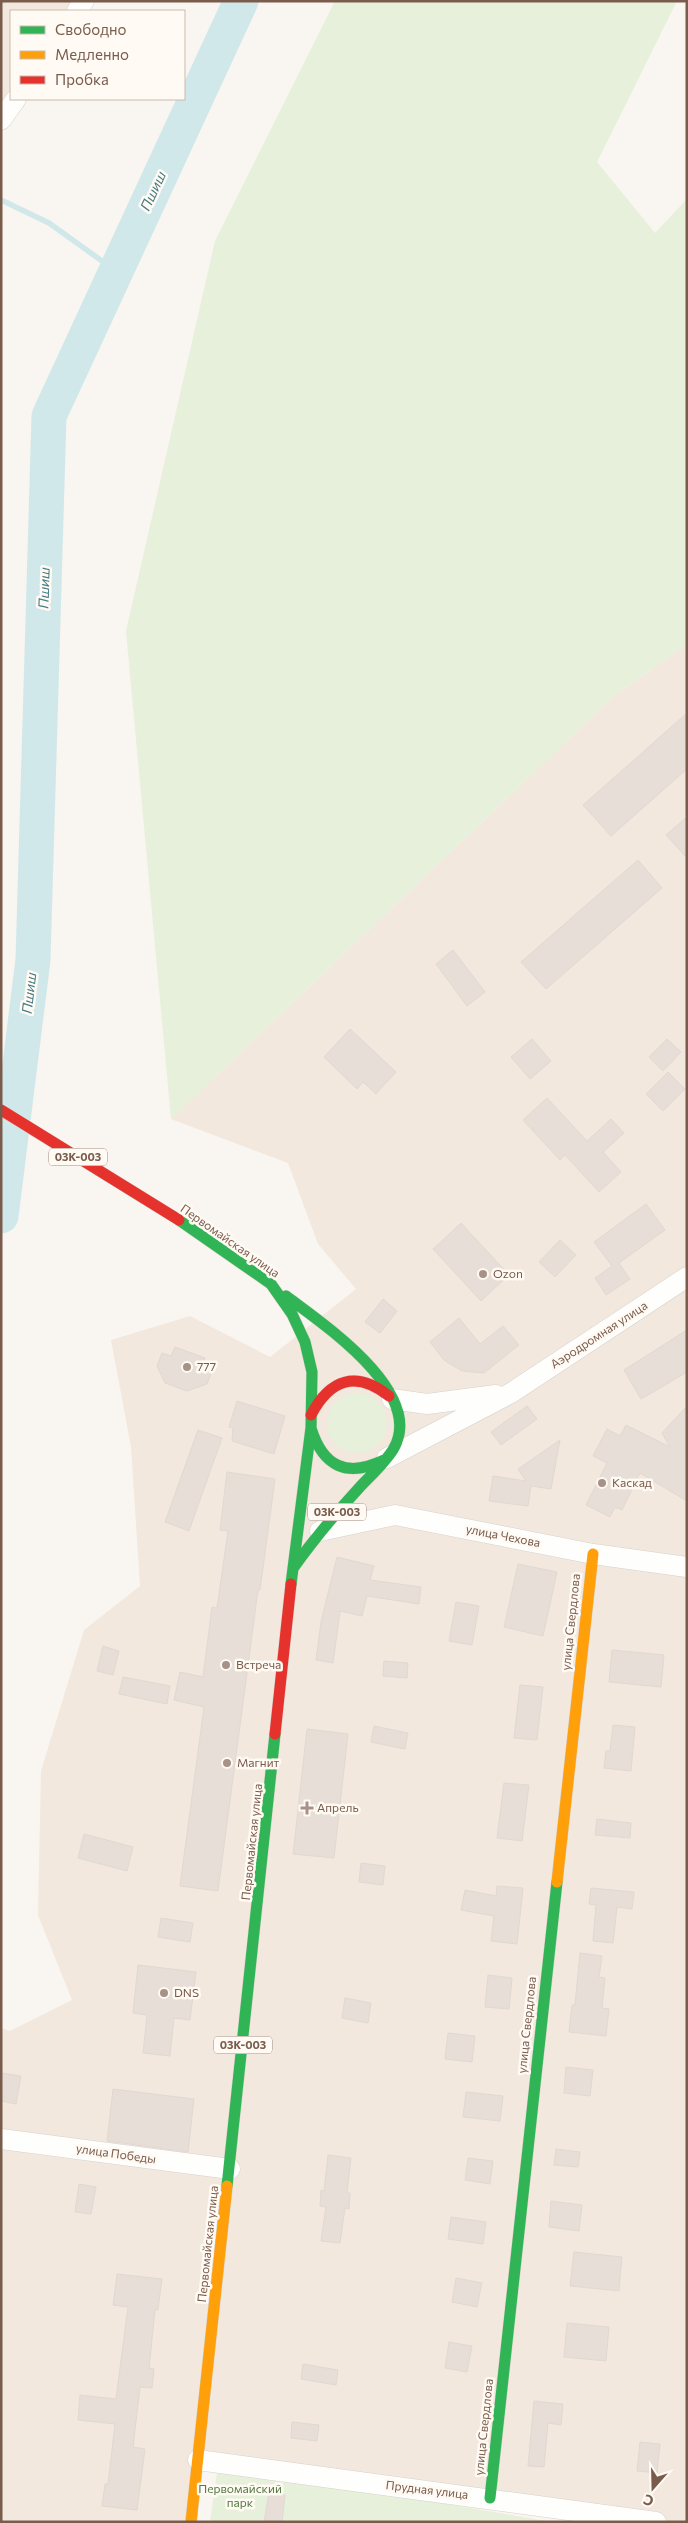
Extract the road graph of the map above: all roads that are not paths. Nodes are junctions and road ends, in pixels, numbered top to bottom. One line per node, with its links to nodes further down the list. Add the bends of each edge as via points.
1 (15, 100): 2 (street)
2 (1, 120)
3 (1, 1110): 5 (main road, Первомайская улица / 03К-003, via 155,1204)
4 (687, 1277): 6 (street, Аэродромная улица)
5 (271, 1284): 7 (main road, 03К-003, via 357,1351); 8 (main road, Первомайская улица / 03К-003, via 292,1314 305,1342 312,1372)
6 (511, 1393): 7 (street, Аэродромная улица, via 427,1404); 10 (street, Аэродромная улица)
7 (392, 1399): 8 (main road, via 368,1382 354,1380 339,1383 326,1391); 10 (main road, 03К-003, via 398,1411 400,1430 394,1449)
8 (311, 1415): 9 (main road, Первомайская улица / 03К-003)
9 (311, 1428): 10 (main road, via 321,1454 345,1469 359,1470); 14 (main road, Первомайская улица / 03К-003)
10 (385, 1459): 11 (main road, 03К-003)
11 (320, 1531): 12 (street, улица Чехова, via 395,1515); 14 (main road, 03К-003)
12 (593, 1554): 13 (street, улица Чехова); 18 (main road, улица Свердлова)
13 (687, 1567)
14 (293, 1568): 16 (main road, Первомайская улица / 03К-003)
15 (1, 2139): 16 (street, улица Победы)
16 (230, 2169): 17 (main road, Первомайская улица / 03К-003)
17 (198, 2460): 18 (street, Прудная улица); 19 (main road, Первомайская улица / 03К-003)
18 (490, 2498): 20 (street, Прудная улица)
19 (191, 2522)
20 (656, 2522)

